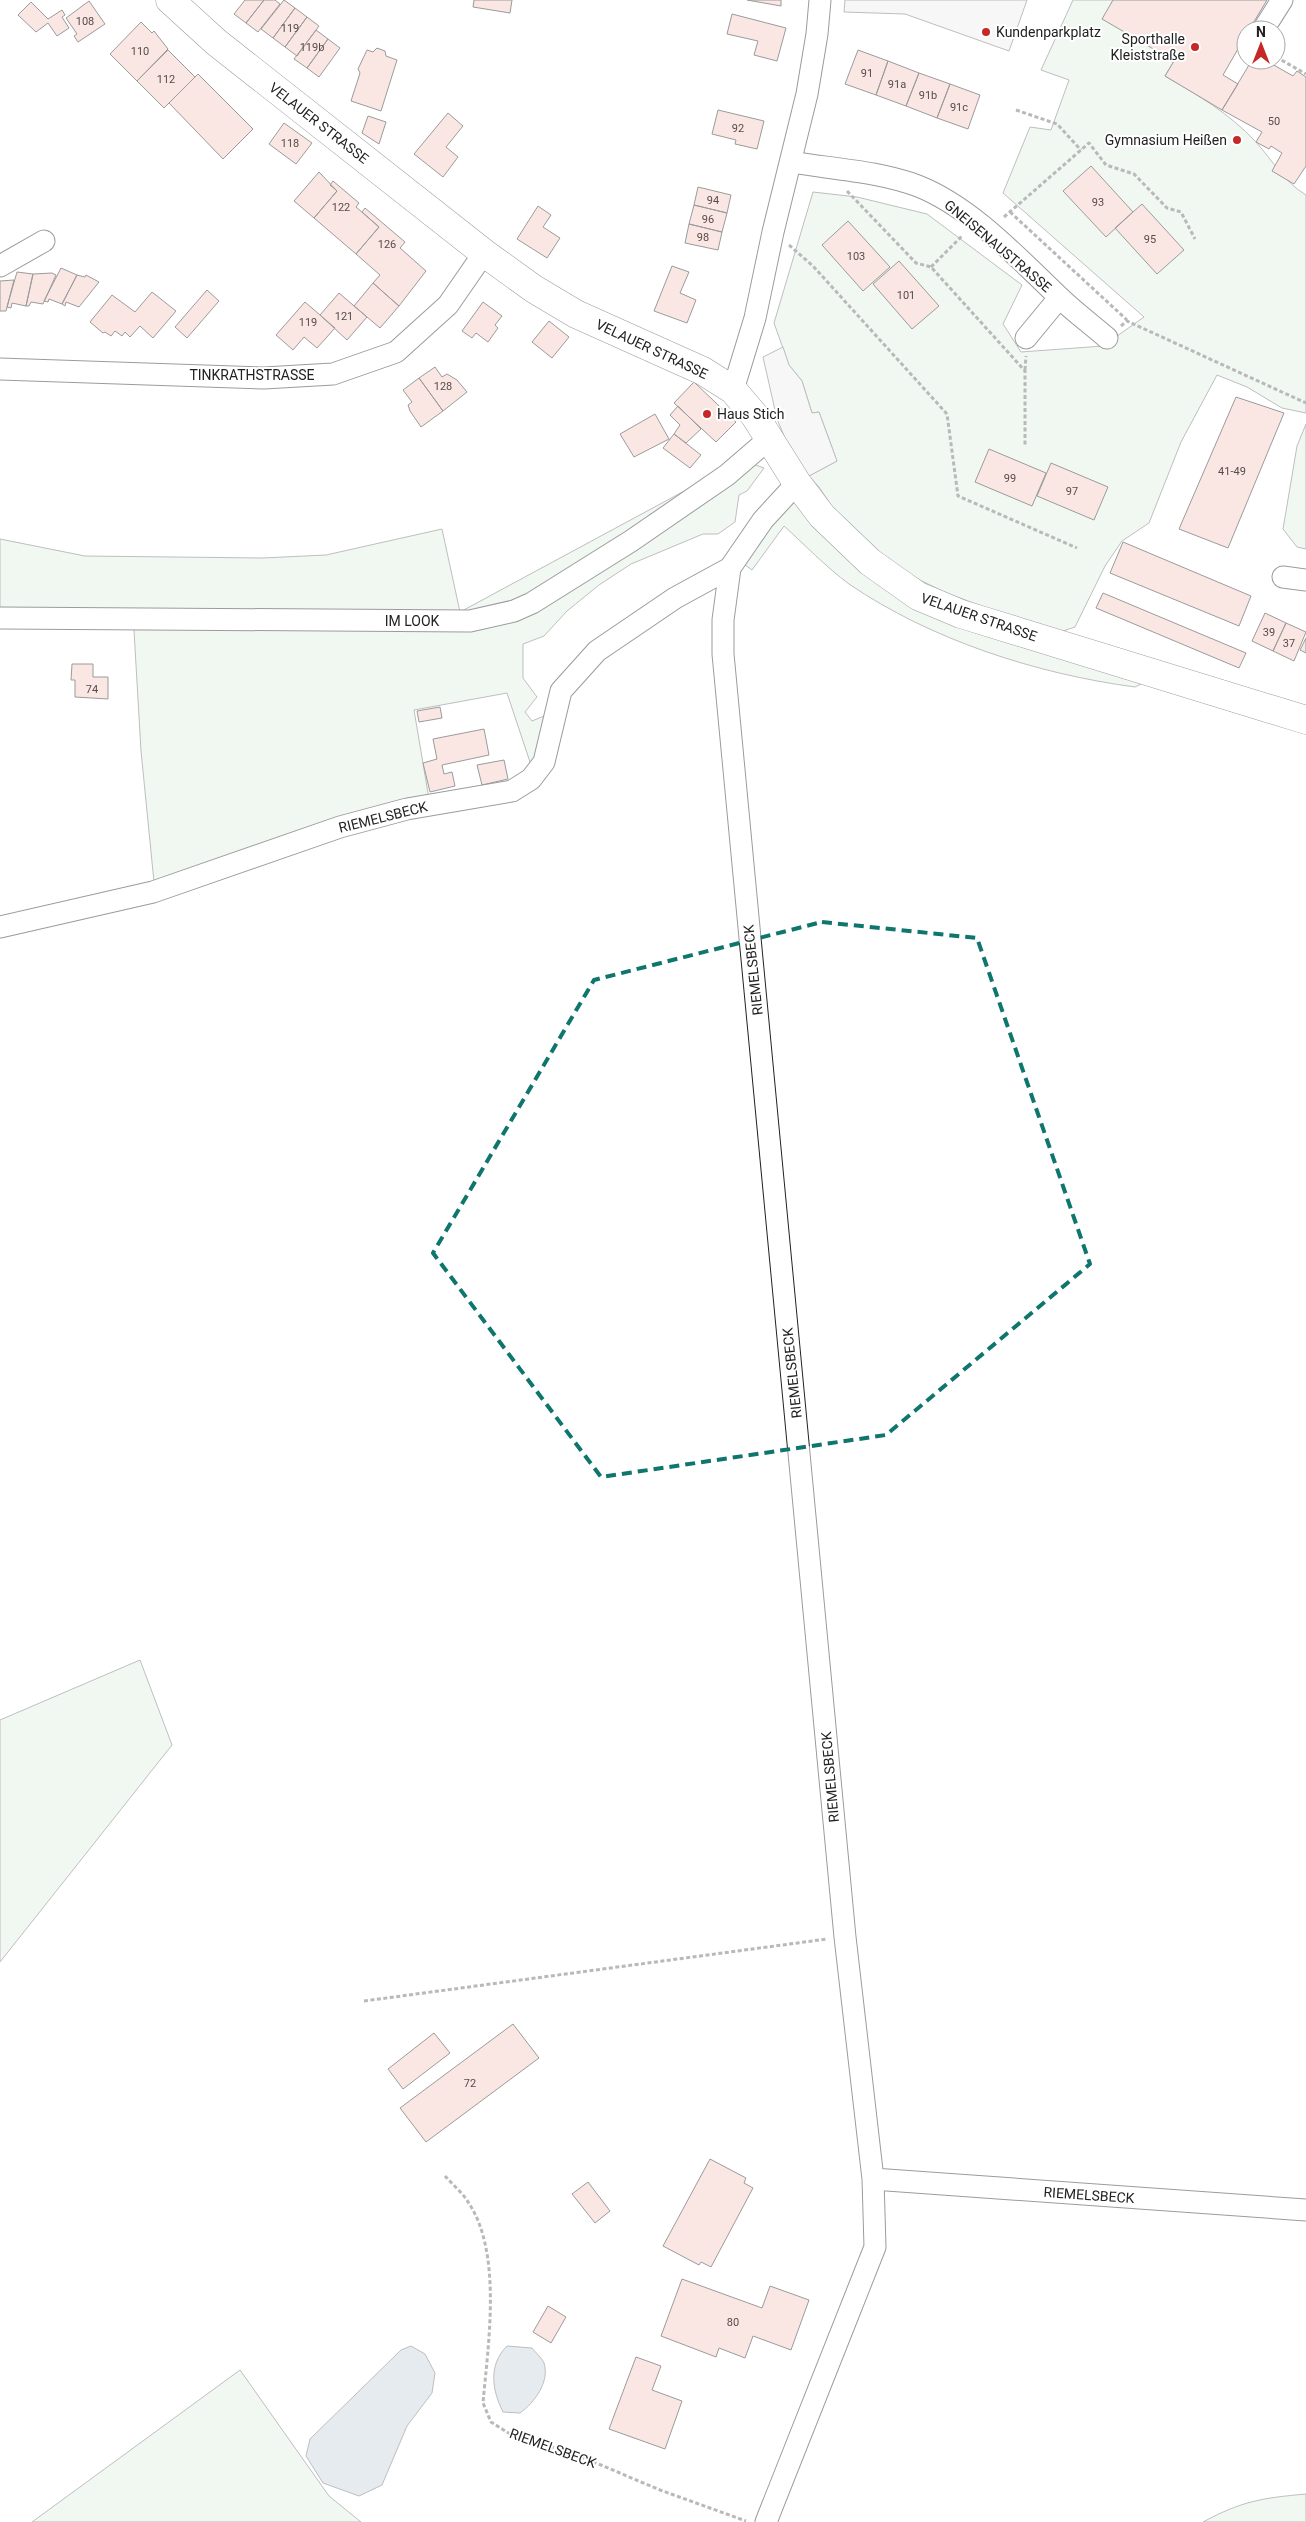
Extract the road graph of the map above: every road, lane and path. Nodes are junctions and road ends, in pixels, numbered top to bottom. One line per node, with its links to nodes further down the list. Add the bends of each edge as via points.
1 (170, 0): 17 (main road, VELAUER STRASSE, via 216,42)
2 (820, 0): 9 (street, via 807,94)
3 (1282, 0): 4 (street)
4 (1269, 20)
5 (1286, 63): 6 (path)
6 (1306, 74)
7 (1016, 110): 8 (path, via 1057,124)
8 (1081, 150): 11 (path); 15 (path, via 1089,143 1106,165 1134,174 1168,208 1181,212)
9 (791, 162): 12 (street); 13 (street, GNEISENAUSTRASSE, via 884,176 917,186 948,201)
10 (845, 189): 19 (path, via 916,264)
11 (1010, 212): 13 (path); 21 (path)
12 (773, 232): 25 (street, via 755,318); 30 (path, via 813,266 947,414 958,496)
13 (987, 232): 20 (street, GNEISENAUSTRASSE)
14 (965, 233): 19 (path)
15 (1195, 239)
16 (44, 241): 18 (street)
17 (484, 253): 24 (street, TINKRATHSTRASSE, via 448,305 396,352 333,374 264,378); 25 (main road, VELAUER STRASSE, via 576,314 692,365)
18 (0, 266)
19 (931, 267): 28 (path, via 1025,371)
20 (1060, 298): 22 (street, GNEISENAUSTRASSE); 23 (street, GNEISENAUSTRASSE)
21 (1127, 320): 23 (path); 26 (path)
22 (1026, 338)
23 (1107, 338)
24 (0, 369)
25 (733, 390): 27 (main road, VELAUER STRASSE)
26 (1306, 403)
27 (770, 438): 29 (main road, VELAUER STRASSE); 34 (street, IM LOOK, via 727,475 631,541 532,603 492,618 470,621)
28 (1025, 446)
29 (797, 483): 31 (street, RIEMELSBECK, via 762,520); 35 (main road, VELAUER STRASSE, via 822,516 870,562 918,596 962,614)
30 (1077, 548)
31 (730, 568): 36 (street, RIEMELSBECK, via 675,598 597,651 561,691 544,762 531,779 512,791 407,809 340,827 153,892); 37 (street, RIEMELSBECK, via 723,620 725,683)
32 (1283, 577): 33 (street)
33 (1306, 580)
34 (0, 618)
35 (1306, 720)
36 (0, 928)
37 (845, 1936): 38 (path); 40 (street, RIEMELSBECK)
38 (364, 2001)
39 (445, 2176): 42 (path, RIEMELSBECK, via 470,2204 486,2238 490,2277 483,2403 491,2422 510,2434 575,2454 660,2490)
40 (873, 2179): 41 (street, RIEMELSBECK); 43 (street, RIEMELSBECK, via 875,2247)
41 (1306, 2210)
42 (749, 2522)
43 (766, 2522)

